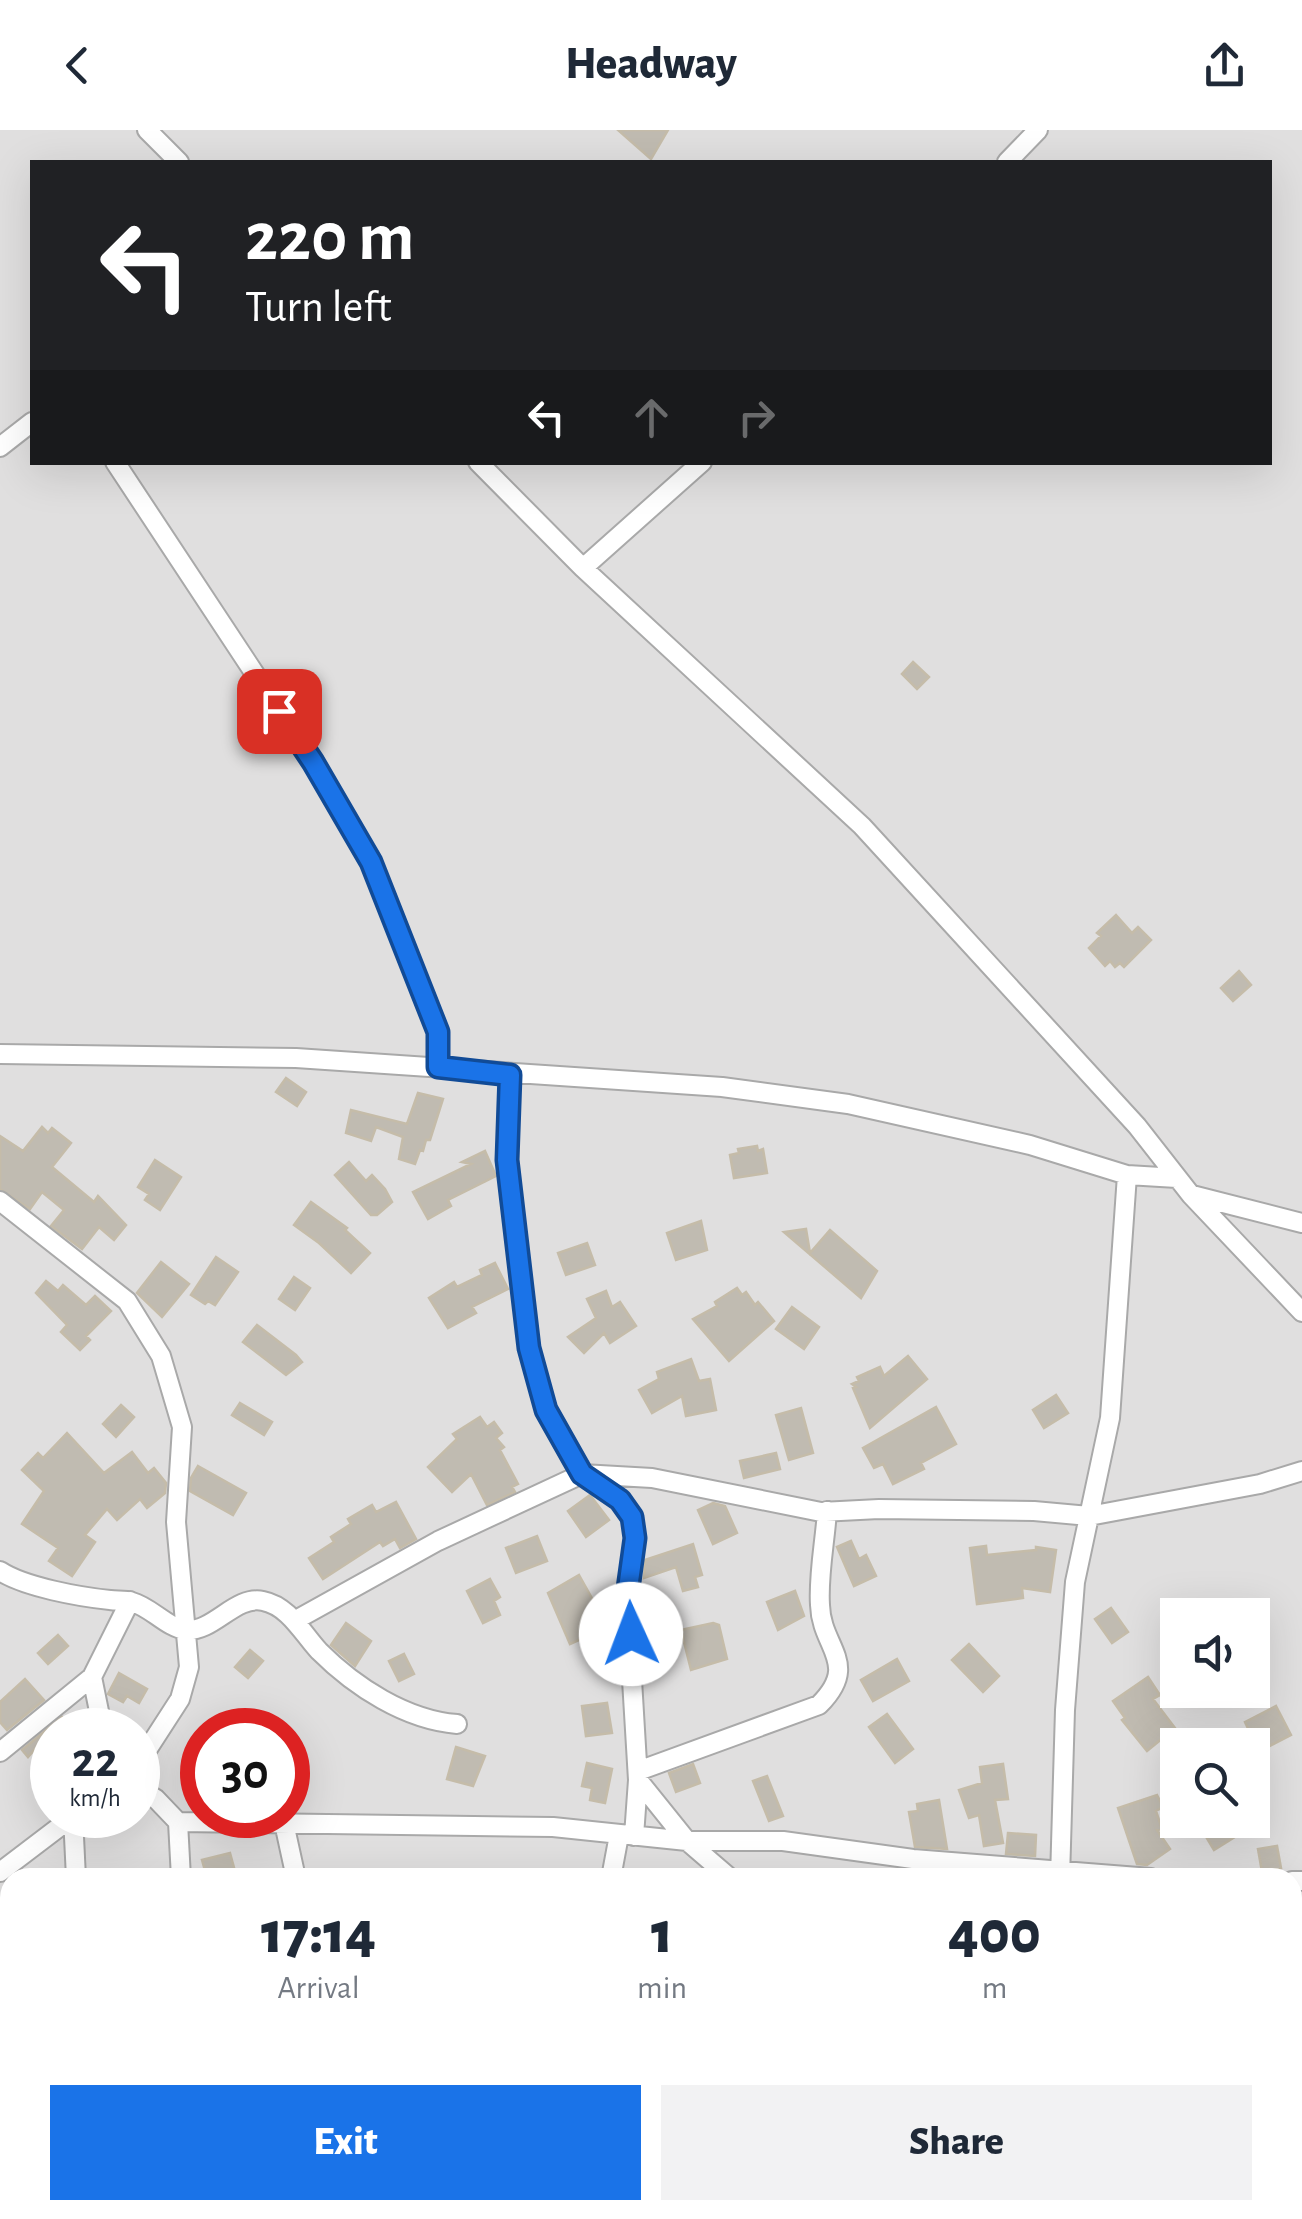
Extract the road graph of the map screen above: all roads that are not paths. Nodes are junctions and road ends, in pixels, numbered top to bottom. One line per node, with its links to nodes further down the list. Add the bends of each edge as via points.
1 (147, 130): 3 (street)
2 (1038, 130): 4 (street)
3 (177, 160)
4 (1009, 160)
5 (30, 424): 6 (street)
6 (0, 447)
7 (117, 465): 12 (street, via 313,762 371,862 438,1032)
8 (481, 465): 10 (street)
9 (699, 465): 10 (street)
10 (583, 568): 15 (street, via 862,826)
11 (0, 1054): 12 (street)
12 (438, 1067): 13 (street)
13 (510, 1075): 14 (street, via 722,1087 848,1104 1030,1145); 21 (street, via 507,1160 529,1348 546,1410)
14 (1127, 1175): 15 (street); 23 (street, via 1110,1418)
15 (1178, 1178): 16 (street)
16 (1191, 1195): 18 (street); 19 (street)
17 (0, 1201): 27 (street, via 126,1301 161,1356 182,1427 176,1522)
18 (1302, 1223)
19 (1302, 1312)
20 (1302, 1471): 23 (street)
21 (582, 1474): 22 (street, via 652,1478); 26 (street, via 438,1541); 33 (street, via 620,1500 632,1517 627,1596)
22 (827, 1512): 23 (street); 33 (street, via 820,1608 838,1664 835,1688 819,1705)
23 (1089, 1516): 49 (street, via 1075,1582 1064,1710)
24 (0, 1571): 25 (street, via 73,1593)
25 (130, 1601): 27 (street); 28 (street)
26 (294, 1620): 27 (street, via 264,1601 247,1602); 30 (street, via 318,1650 378,1697 415,1716)
27 (184, 1630): 31 (street, via 186,1682)
28 (92, 1677): 29 (street); 32 (street)
29 (99, 1708)
30 (458, 1724)
31 (160, 1730)
32 (0, 1752)
33 (638, 1776): 37 (street); 41 (street)
34 (160, 1803): 35 (street)
35 (178, 1822): 44 (street)
36 (310, 1822): 37 (street, via 553,1827)
37 (626, 1836): 41 (street); 46 (street)
38 (45, 1838): 42 (street)
39 (75, 1838): 43 (street)
40 (287, 1838): 45 (street)
41 (686, 1842): 47 (street); 48 (street, via 783,1841)
42 (5, 1868)
43 (76, 1868)
44 (180, 1868)
45 (294, 1868)
46 (615, 1868)
47 (718, 1868)
48 (997, 1868)
49 (1060, 1868)

